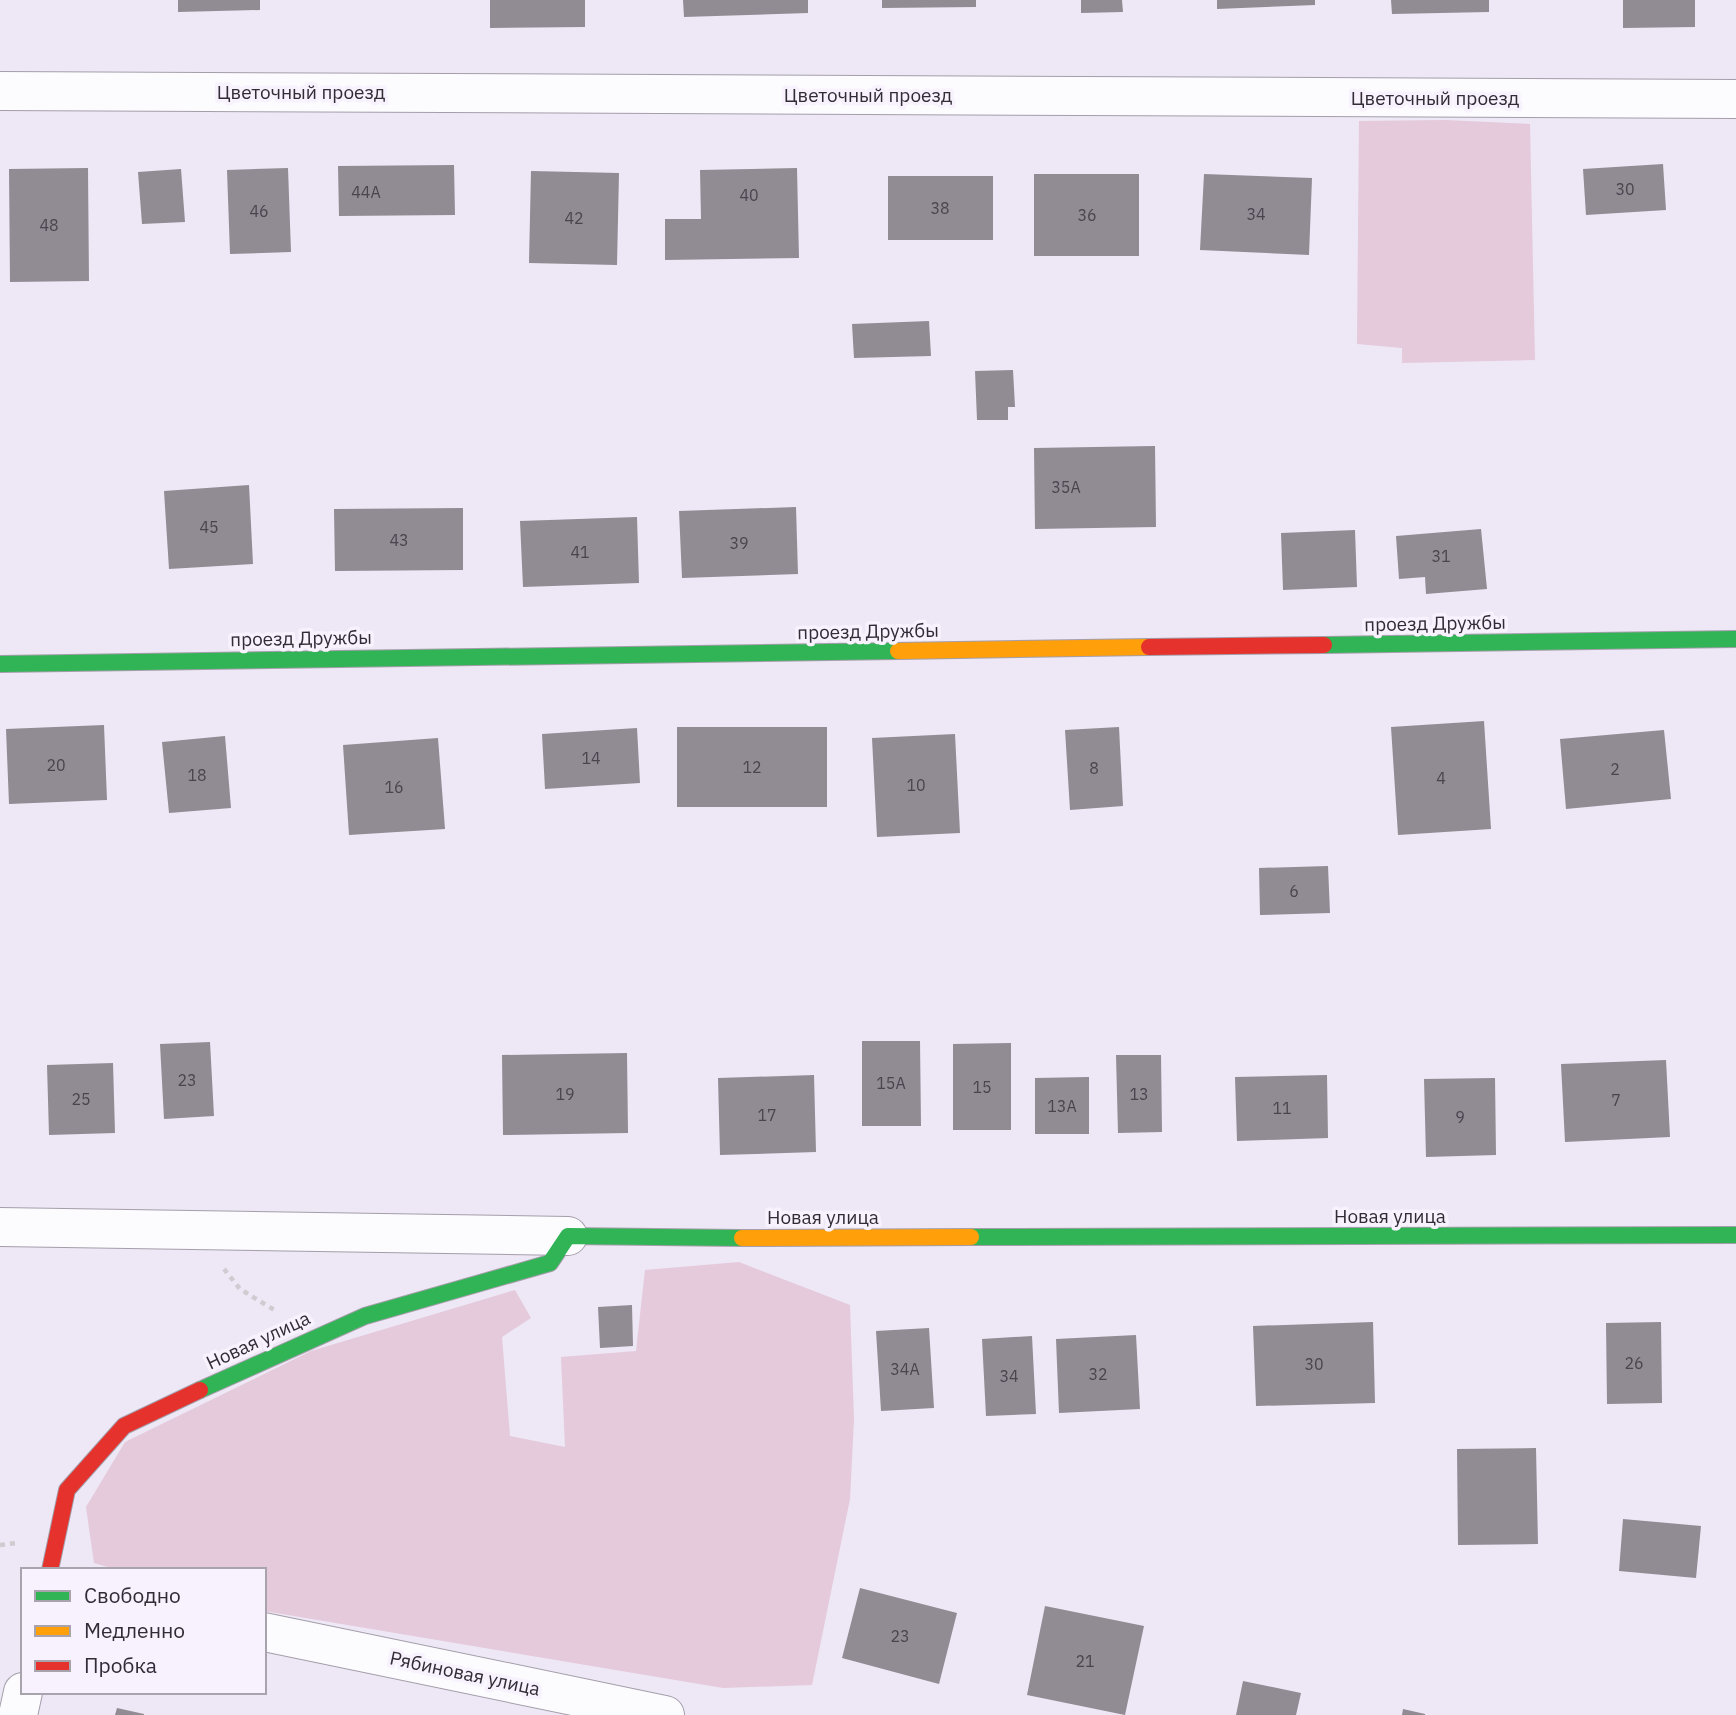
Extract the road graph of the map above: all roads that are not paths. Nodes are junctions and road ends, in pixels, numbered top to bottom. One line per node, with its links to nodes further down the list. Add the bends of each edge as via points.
1 (0, 91): 2 (street, Цветочный проезд)
2 (1736, 99)
3 (1736, 639): 4 (street, проезд Дружбы)
4 (0, 664)
5 (0, 1227): 6 (street)
6 (568, 1236): 7 (street, Новая улица); 8 (street, Новая улица, via 550,1263 365,1316 124,1426 67,1490)
7 (1736, 1236)
8 (50, 1568)
9 (266, 1632): 11 (street, Рябиновая улица)
10 (23, 1694): 12 (street)
11 (585, 1707): 13 (street, Рябиновая улица)
12 (18, 1715)
13 (665, 1715)

